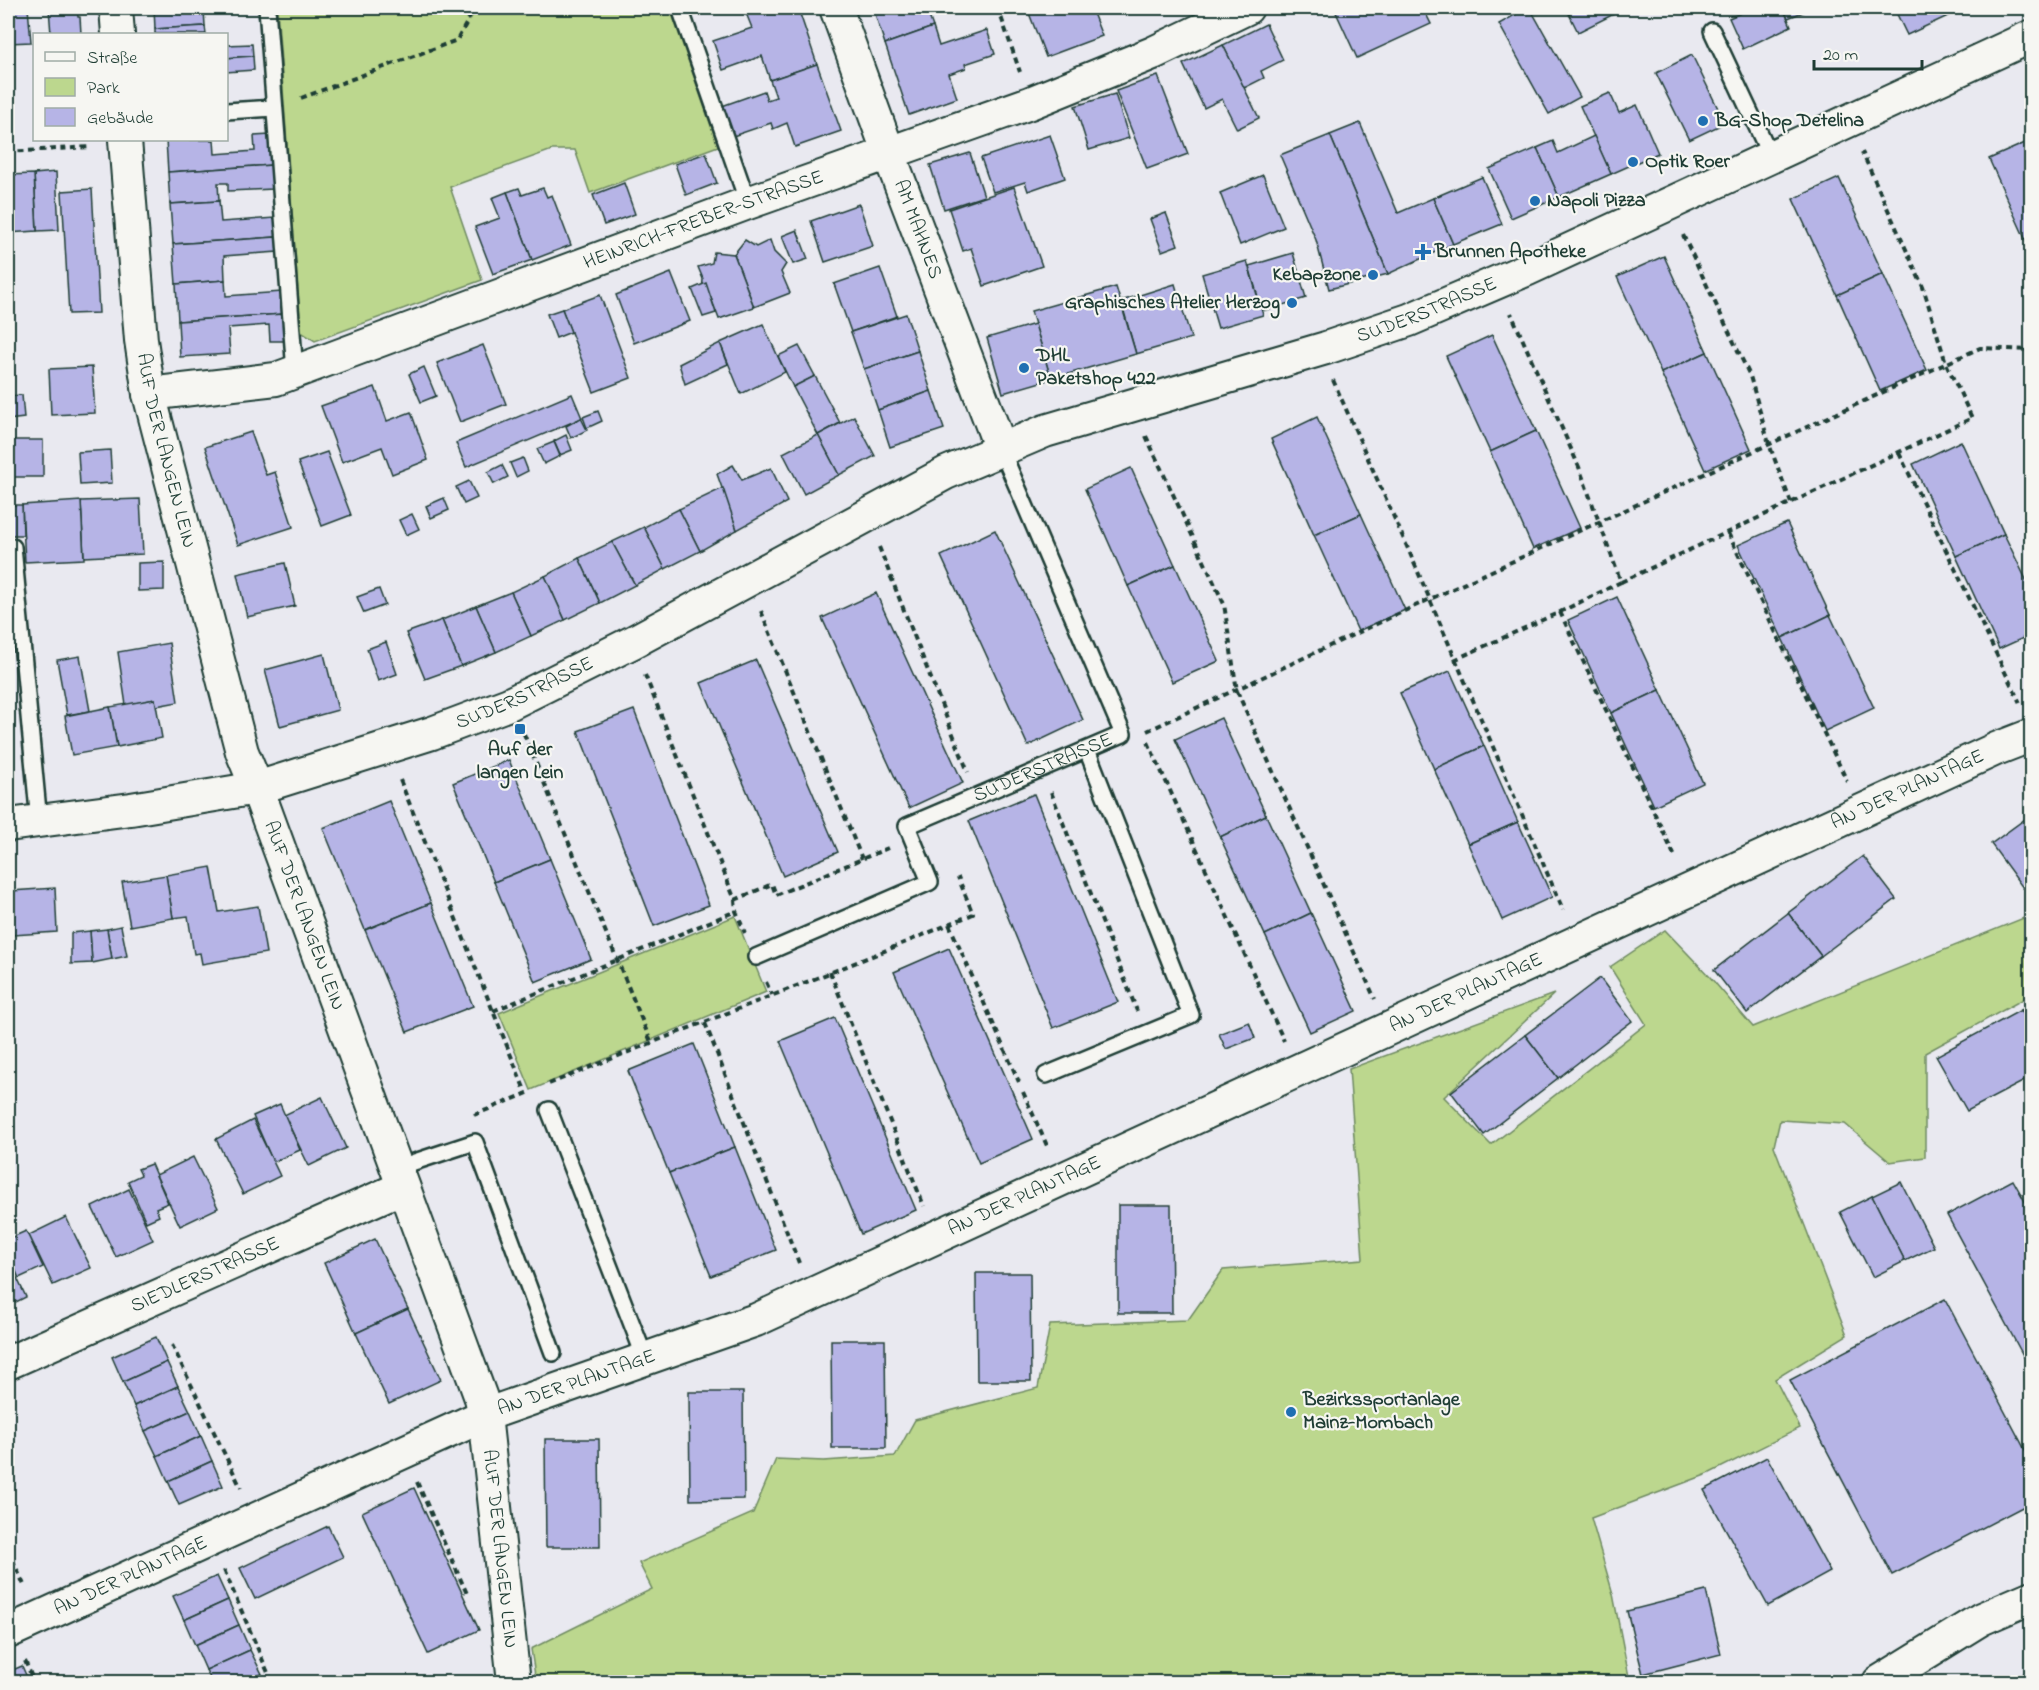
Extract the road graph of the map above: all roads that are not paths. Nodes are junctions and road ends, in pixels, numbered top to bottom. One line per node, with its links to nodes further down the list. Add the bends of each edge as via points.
1 (116, 8): 7 (street)
2 (267, 8): 9 (lane)
3 (680, 8): 14 (lane)
4 (836, 8): 12 (street, AM MAHNES)
5 (1247, 8): 12 (street, HEINRICH-FREBER-STRASSE, via 1153,53)
6 (1712, 30): 13 (lane)
7 (118, 33)
8 (2031, 36): 13 (street, SUDERSTRASSE)
9 (274, 105): 10 (lane); 15 (lane)
10 (228, 111)
11 (125, 142): 16 (street, AUF DER LANGEN LEIN)
12 (889, 154): 14 (street, HEINRICH-FREBER-STRASSE); 17 (street, AM MAHNES)
13 (1771, 157): 17 (street, SUDERSTRASSE, via 1409,320 1045,431)
14 (748, 203): 15 (street, HEINRICH-FREBER-STRASSE)
15 (296, 372): 16 (street, HEINRICH-FREBER-STRASSE, via 276,379)
16 (149, 394): 21 (street, AUF DER LANGEN LEIN, via 242,752)
17 (1001, 448): 20 (lane, SUDERSTRASSE, via 1123,734); 21 (street, SUDERSTRASSE, via 946,473 633,642 509,704 412,740)
18 (13, 547): 22 (lane)
19 (2026, 721): 29 (street, AN DER PLANTAGE, via 1985,753 1690,890 756,1320)
20 (1087, 750): 24 (lane, SUDERSTRASSE, via 907,826 930,882); 25 (lane, via 1191,1015)
21 (257, 788): 22 (street, SUDERSTRASSE); 27 (street, AUF DER LANGEN LEIN)
22 (39, 822): 23 (street, SUDERSTRASSE)
23 (8, 825)
24 (756, 957)
25 (1046, 1075)
26 (549, 1110): 29 (lane)
27 (399, 1178): 28 (lane, via 475,1142); 30 (street, SIEDLERSTRASSE); 31 (street, AUF DER LANGEN LEIN)
28 (553, 1353)
29 (645, 1358): 31 (street, AN DER PLANTAGE)
30 (8, 1363)
31 (485, 1415): 33 (street, AN DER PLANTAGE); 34 (street, AUF DER LANGEN LEIN)
32 (2031, 1597): 35 (street, via 1981,1619)
33 (8, 1632)
34 (514, 1683)
35 (1879, 1683)

